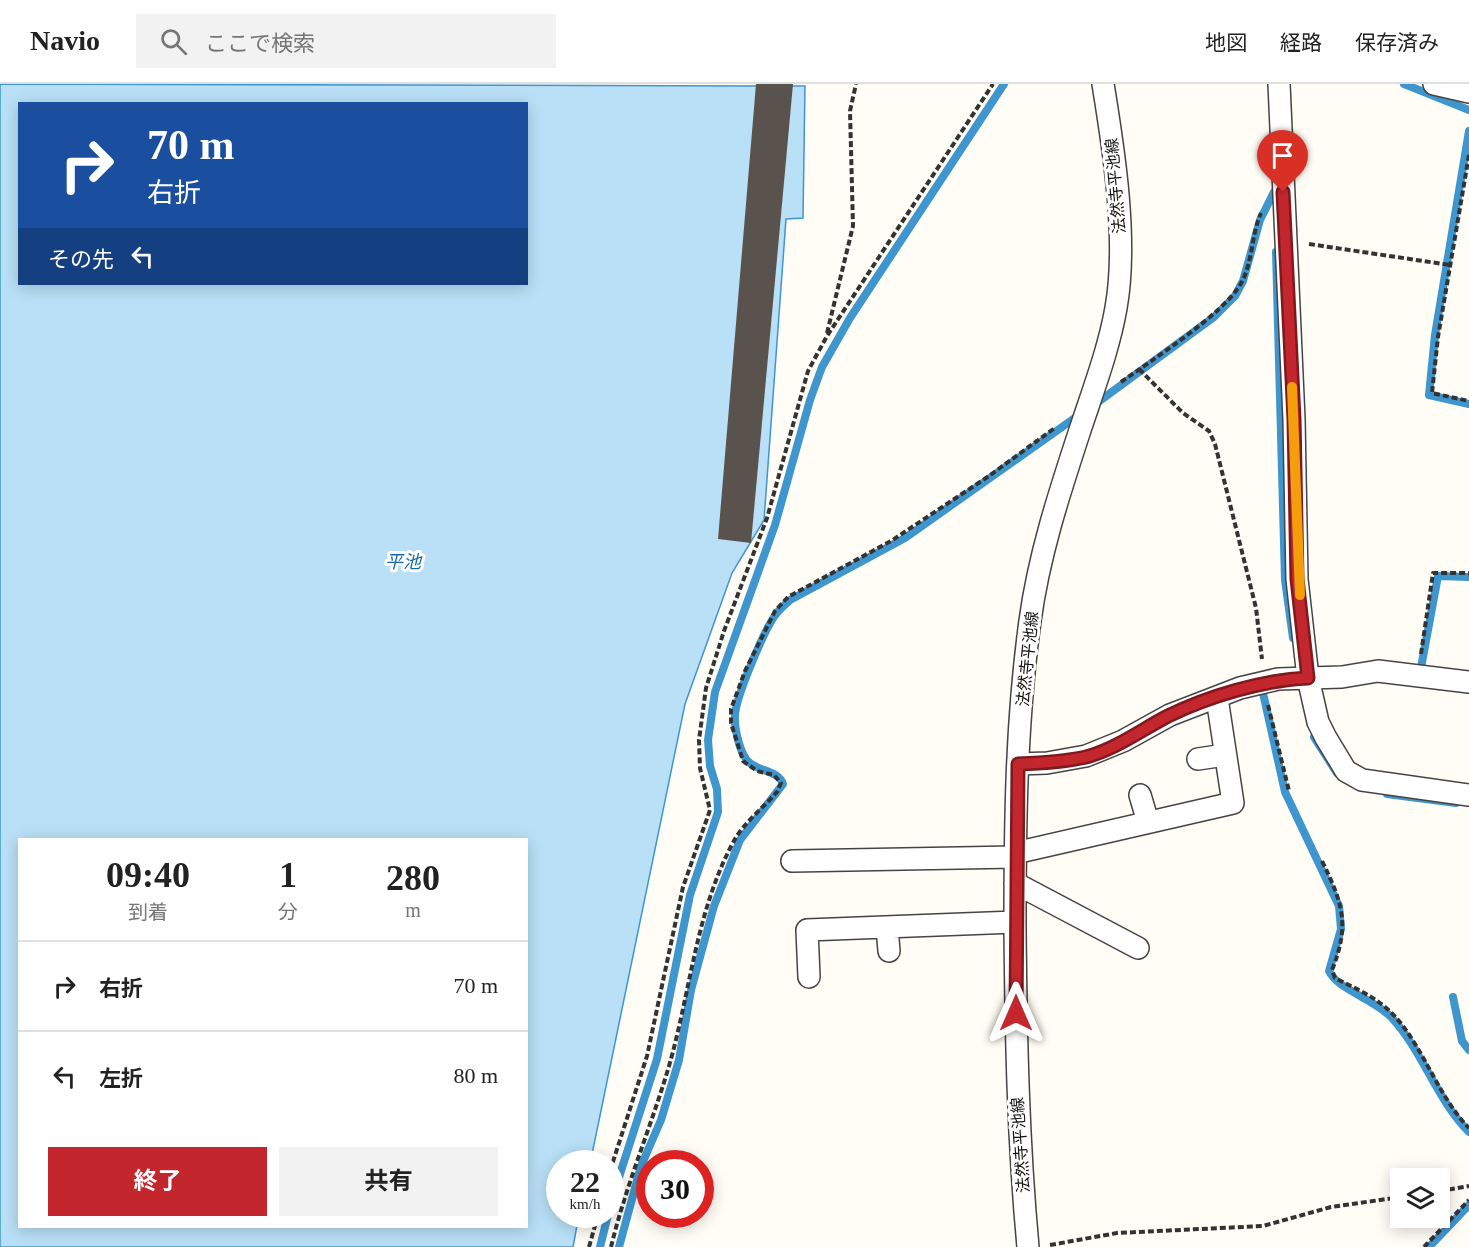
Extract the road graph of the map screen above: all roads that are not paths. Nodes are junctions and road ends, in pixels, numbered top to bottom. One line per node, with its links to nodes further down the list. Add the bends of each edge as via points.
1 (1103, 84): 10 (street, 法然寺平池線, via 1115,168 1120,255 1117,304 1037,575 1024,674)
2 (1279, 84): 5 (street, via 1297,579)
3 (1434, 84): 4 (street)
4 (1469, 92)
5 (1308, 678): 6 (street, via 1378,671); 7 (street, via 1265,682); 12 (street, via 1318,722 1346,771 1362,780)
6 (1469, 682)
7 (1217, 698): 8 (street); 10 (street, via 1170,715 1086,756 1047,764)
8 (1225, 755): 9 (street); 13 (street, via 1233,803)
9 (1198, 759)
10 (1018, 764): 14 (street, 法然寺平池線)
11 (1140, 795): 13 (street)
12 (1469, 795)
13 (1148, 822): 14 (street)
14 (1015, 855): 15 (street); 16 (street, 法然寺平池線)
15 (792, 861)
16 (1015, 883): 17 (street, 法然寺平池線); 19 (street)
17 (1015, 922): 18 (street); 22 (street, 法然寺平池線, via 1016,1109)
18 (887, 927): 20 (street); 21 (street, via 807,930)
19 (1138, 948)
20 (889, 951)
21 (809, 977)
22 (1038, 1246)

